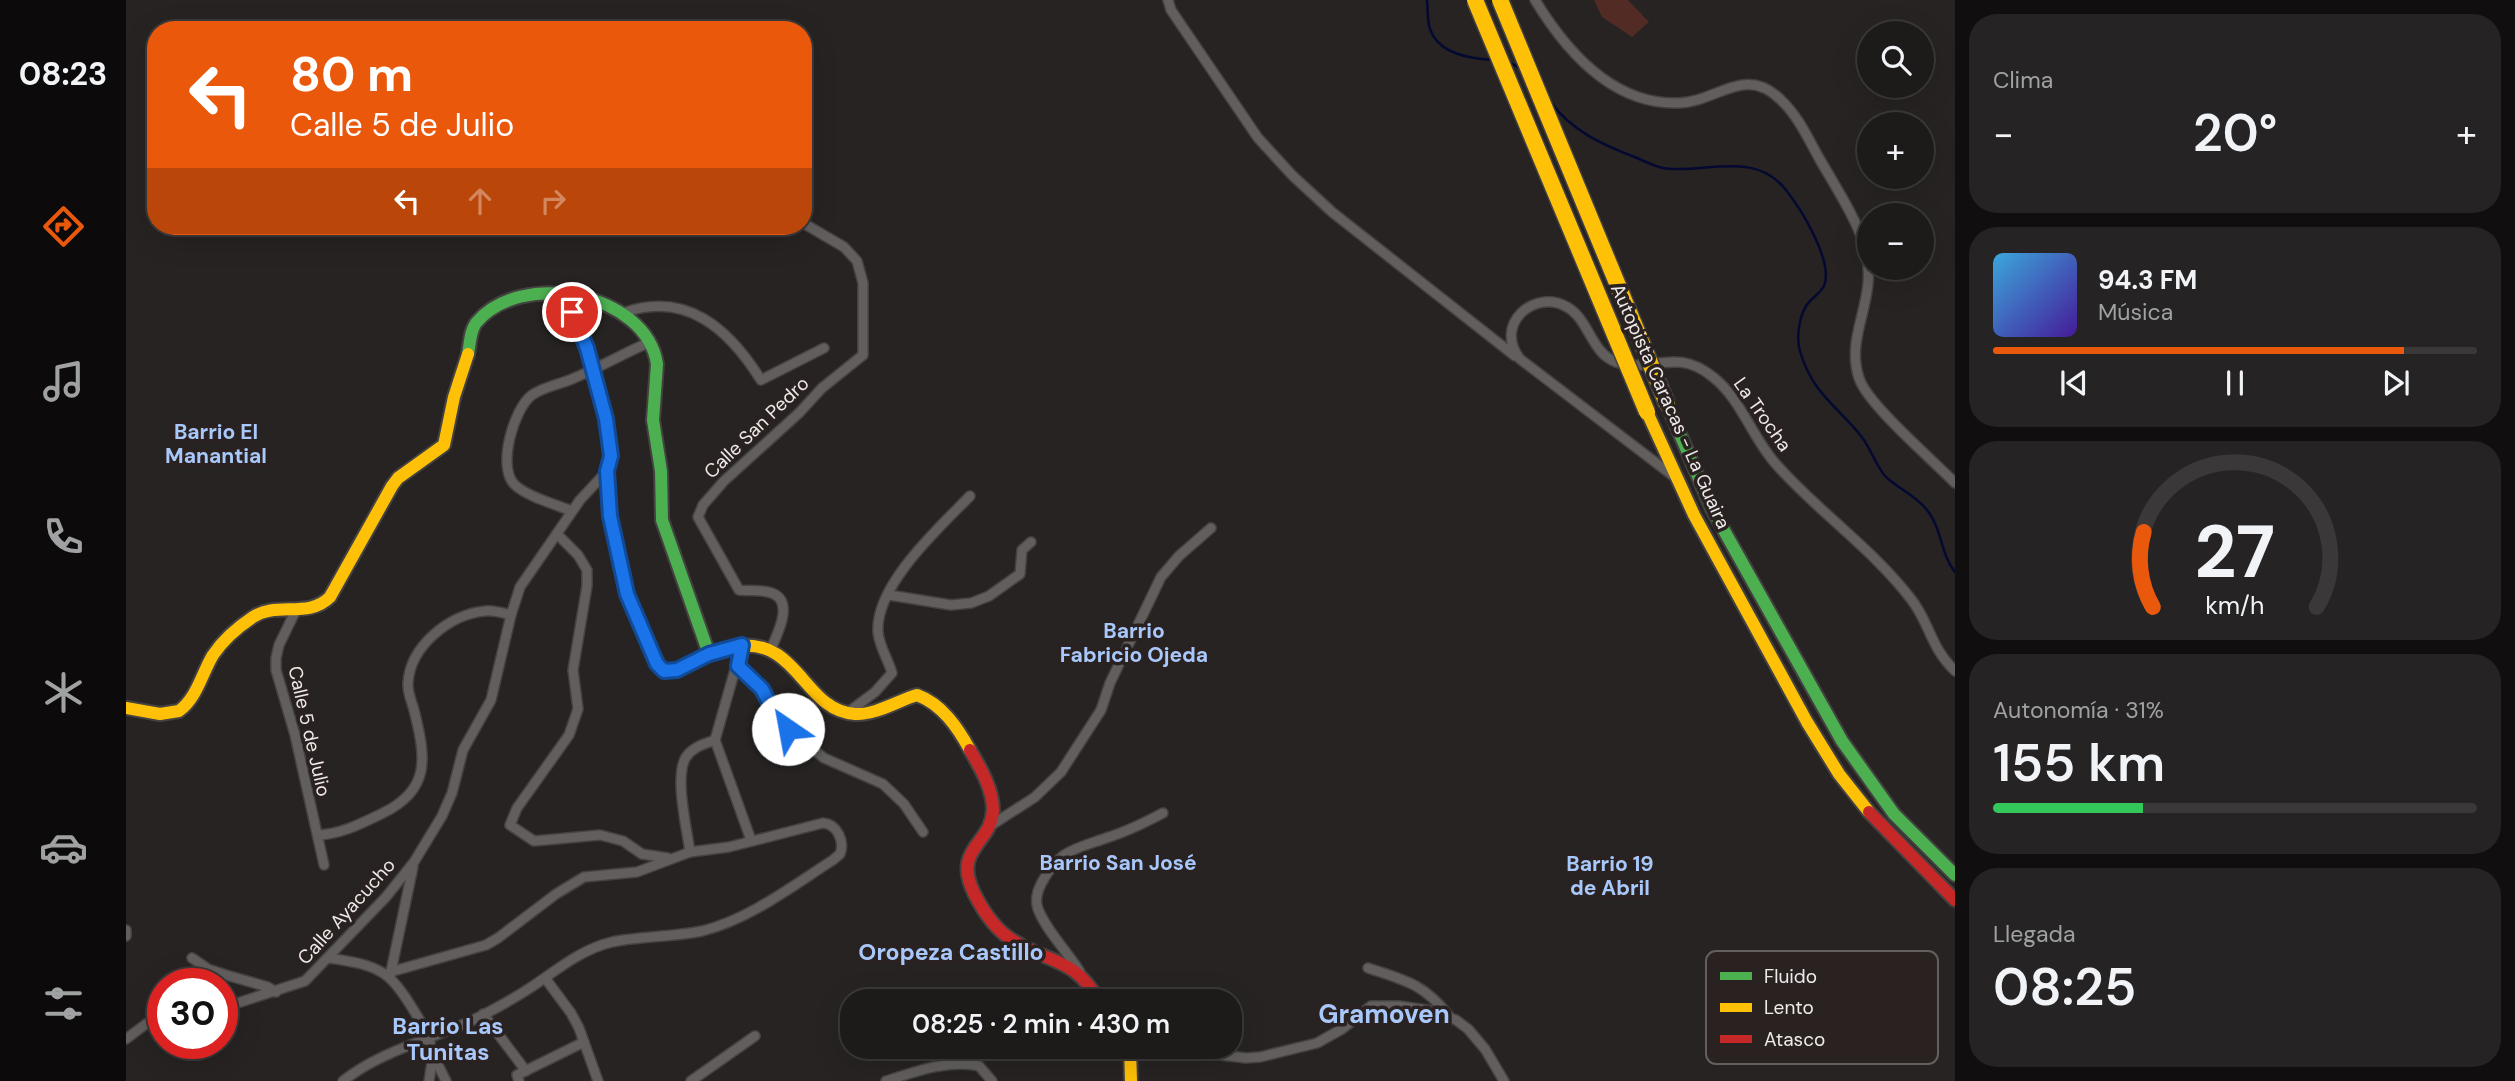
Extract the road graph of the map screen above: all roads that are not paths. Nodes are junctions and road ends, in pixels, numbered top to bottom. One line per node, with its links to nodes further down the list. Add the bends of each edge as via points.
1 (1168, 0): 10 (street, via 1258,138 1293,176 1332,212)
2 (1475, 0): 13 (main road, Autopista Caracas - La Guaira, bridge)
3 (1500, 0): 40 (main road, Autopista Caracas - La Guaira, bridge, via 1712,509 1842,741 1895,814)
4 (1535, 0): 14 (street, via 1567,44 1603,79 1625,93 1679,104 1734,85 1752,84 1782,101 1843,199 1865,248 1868,281 1855,344 1859,380 1877,405)
5 (812, 228): 24 (street, Calle San Pedro, via 844,247 857,261 863,283 863,355 724,481 698,517 739,590 768,592 781,601 783,618)
6 (560, 294): 7 (main road); 11 (street, via 578,326); 21 (main road, via 541,292 513,299 477,322 444,445 398,478 329,597 317,606)
7 (622, 313): 8 (main road); 9 (street, via 670,307 705,318 739,349 761,380)
8 (650, 342): 11 (street); 25 (main road, via 657,360 653,420 663,478 662,520)
9 (824, 348)
10 (1527, 365): 13 (street, La Trocha); 27 (street, La Trocha, via 1512,346 1512,326 1523,311 1553,303 1571,309 1611,359 1638,365 1675,361 1715,378 1777,465 1910,598 1939,653)
11 (592, 369): 12 (street, via 606,419 611,456); 16 (street, via 531,396 520,410 507,454 515,485)
12 (607, 471): 16 (street); 25 (street, via 610,516 627,594 657,664 664,671 677,670)
13 (1676, 479): 41 (main road, Autopista Caracas - La Guaira, via 1839,774 1884,831)
14 (1955, 483)
15 (970, 496): 20 (street, via 912,556)
16 (572, 511): 18 (street)
17 (1211, 528): 32 (street, via 1161,578 1101,710 1061,772 1035,797)
18 (558, 535): 22 (street, via 520,587); 37 (street, via 587,570 573,670 578,709 569,735 510,825 534,841 600,835 623,841 642,854)
19 (1031, 542): 20 (street, via 1022,550 1020,574 978,602 951,605)
20 (889, 595): 29 (street, via 878,633 892,673 876,692)
21 (297, 608): 28 (main road, via 263,610 231,634 215,651 183,708 164,713); 34 (street, Calle 5 de Julio, via 279,645 276,670)
22 (511, 615): 34 (street, via 481,611 454,621 431,638 414,660 407,686 422,761 415,789 391,809 333,834); 38 (street, via 491,700 463,750 442,816)
23 (742, 645): 24 (main road); 25 (main road); 26 (street)
24 (770, 651): 29 (main road, via 788,661 825,703)
25 (709, 654)
26 (738, 666): 30 (street); 33 (street, via 762,689 788,729 824,758 883,784)
27 (1955, 670)
28 (126, 709)
29 (847, 713): 32 (main road, via 866,713 917,695 932,701 960,734 986,779 993,813)
30 (715, 740): 35 (street); 36 (street, via 690,753 681,771)
31 (1163, 813): 47 (street, via 1072,849 1052,864 1042,882 1037,900 1040,913)
32 (985, 829): 47 (main road, via 967,863 969,880 982,905 1006,935)
33 (923, 832)
34 (318, 835): 39 (street, Calle 5 de Julio)
35 (751, 840): 36 (street); 49 (street, via 829,823 842,848 840,854 745,914 705,930 611,942 573,958)
36 (690, 852): 37 (street)
37 (670, 859): 48 (street, via 637,872 584,877 498,939)
38 (414, 862): 45 (street, Calle Ayacucho); 48 (street)
39 (324, 864)
40 (1955, 875)
41 (1955, 900)
42 (126, 930): 43 (street)
43 (126, 936)
44 (192, 958): 51 (street, via 208,969)
45 (329, 958): 48 (street); 51 (street, Calle Ayacucho, via 305,981)
46 (1368, 968): 54 (street, via 1419,986)
47 (1081, 973): 50 (main road)
48 (390, 975): 57 (street)
49 (545, 978): 53 (street); 59 (street, via 571,1013)
50 (1091, 989)
51 (276, 992): 52 (street, Calle Ayacucho)
52 (238, 1003)
53 (483, 1014): 57 (street); 63 (street)
54 (1450, 1017): 61 (street, via 1427,1010 1371,1006 1317,1044); 73 (street, via 1476,1037)
55 (147, 1024): 58 (street)
56 (755, 1036): 69 (street)
57 (430, 1037): 60 (street); 64 (street, via 375,1060)
58 (126, 1039)
59 (584, 1042): 63 (street); 68 (street)
60 (433, 1056): 65 (street); 66 (street)
61 (1242, 1058)
62 (1129, 1059): 72 (main road)
63 (526, 1071): 67 (street, via 517,1075)
64 (343, 1081)
65 (429, 1081)
66 (446, 1081)
67 (519, 1081)
68 (598, 1081)
69 (691, 1081)
70 (886, 1081): 71 (street, via 963,1063 979,1066)
71 (992, 1081)
72 (1131, 1081)
73 (1504, 1081)

